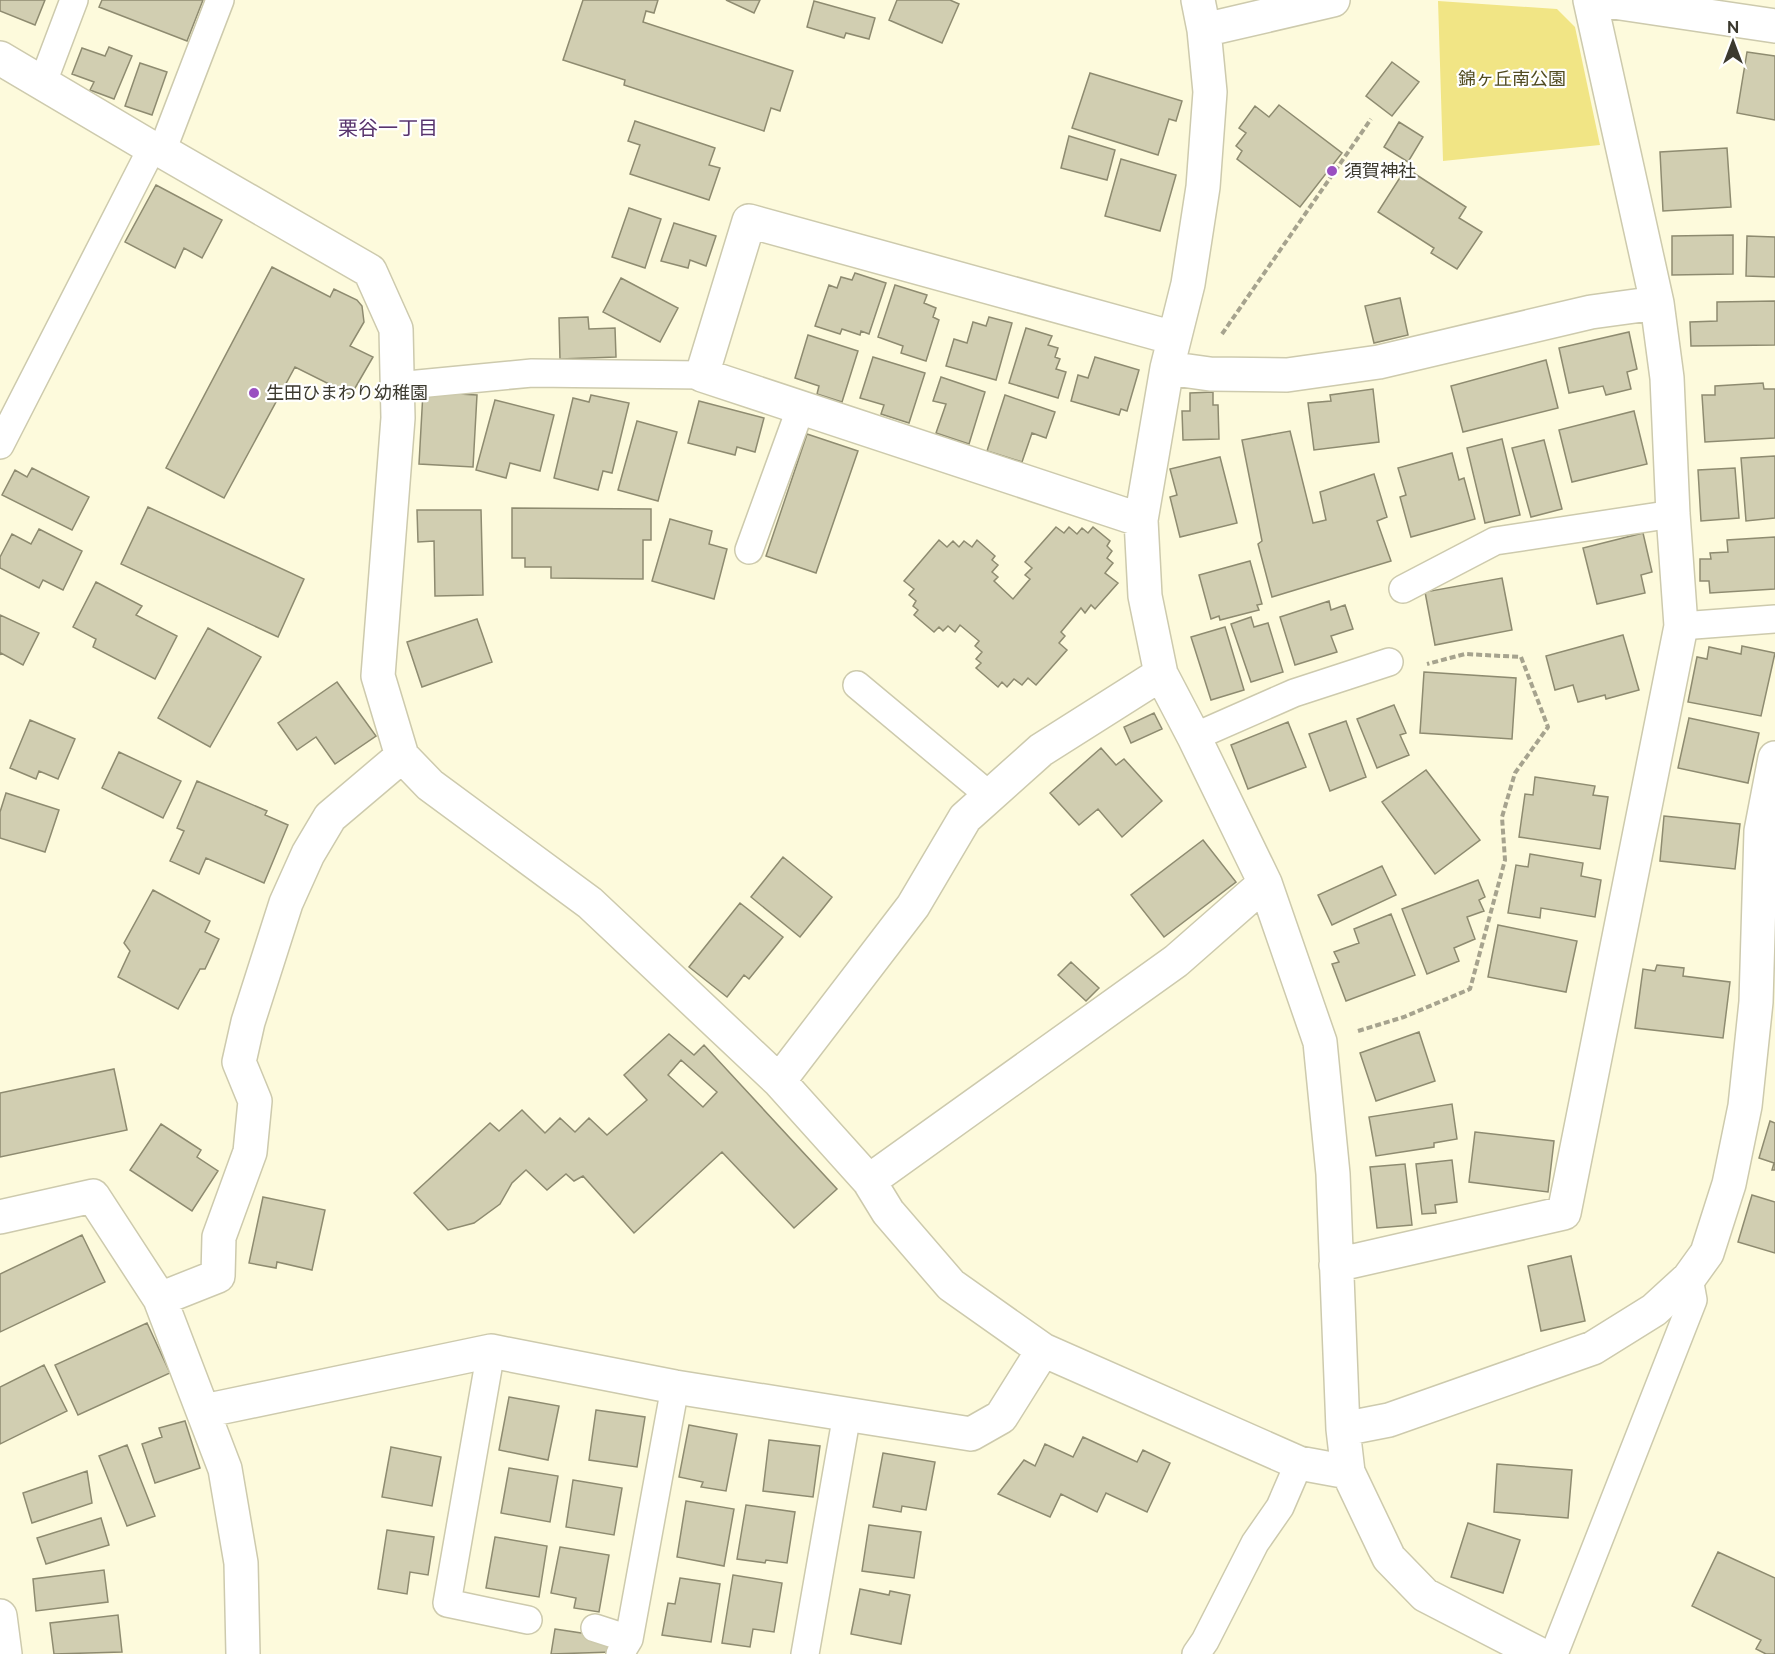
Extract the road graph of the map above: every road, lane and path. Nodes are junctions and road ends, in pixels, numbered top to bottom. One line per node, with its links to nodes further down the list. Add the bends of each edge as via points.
1 (74, 0): 10 (lane)
2 (220, 0): 12 (lane)
3 (1333, 0): 6 (street)
4 (1590, 0): 13 (street)
5 (1600, 0): 7 (street)
6 (1199, 8): 14 (street, via 1210,92 1203,187)
7 (1745, 10): 8 (street)
8 (1775, 26)
9 (0, 58): 10 (street)
10 (43, 82): 12 (street)
11 (1371, 119): 14 (path)
12 (157, 149): 16 (street, via 370,271 396,328); 18 (lane)
13 (1657, 303): 14 (street, via 1591,312 1378,362 1287,375 1210,374); 19 (street, via 1667,378)
14 (1179, 359): 15 (street, via 749,221); 20 (street)
15 (702, 375): 16 (lane, via 532,373); 17 (street)
16 (397, 386): 29 (street, via 398,418 378,676)
17 (801, 407): 20 (street); 21 (lane)
18 (0, 445)
19 (1673, 514): 22 (lane, via 1496,541); 24 (street)
20 (1141, 520): 26 (street, via 1145,596)
21 (749, 550)
22 (1403, 589)
23 (1775, 619): 24 (lane)
24 (1681, 626): 38 (street, via 1564,1213)
25 (1389, 662): 28 (lane, via 1294,693); 34 (path, via 1392,672 1465,654 1521,657 1548,727 1515,773 1502,817 1504,860 1470,989 1404,1017)
26 (1161, 674): 28 (street); 31 (street, via 1041,750)
27 (857, 685): 31 (lane)
28 (1194, 737): 32 (street)
29 (402, 756): 35 (street, via 429,785 590,903); 40 (street, via 330,817 286,903 239,1062 255,1101 250,1152 219,1237 218,1276)
30 (1775, 758): 33 (street, via 1761,831)
31 (990, 796): 35 (street, via 965,818 914,906)
32 (1265, 883): 34 (street); 36 (street, via 1176,961)
33 (1765, 1001): 39 (street, via 1729,1184 1707,1253)
34 (1320, 1042): 38 (street, via 1333,1174)
35 (779, 1081): 36 (street)
36 (869, 1181): 41 (street, via 888,1212 951,1285)
37 (0, 1217): 40 (street, via 93,1196)
38 (1336, 1265): 46 (street)
39 (1689, 1278): 46 (street, via 1653,1310 1593,1348 1389,1420); 58 (lane, via 1693,1300)
40 (160, 1299): 44 (street)
41 (1043, 1350): 45 (street, via 1001,1417 971,1434); 47 (street)
42 (491, 1351): 43 (street); 44 (street); 50 (lane, via 447,1603)
43 (675, 1387): 45 (street); 52 (lane)
44 (204, 1411): 54 (street, via 225,1469 241,1563)
45 (847, 1414): 55 (lane)
46 (1343, 1429): 48 (street)
47 (1299, 1462): 48 (street); 56 (lane, via 1280,1507 1255,1543)
48 (1348, 1472): 57 (street, via 1389,1558 1425,1594)
49 (0, 1616): 53 (street)
50 (528, 1620)
51 (595, 1628): 52 (lane)
52 (624, 1647)
53 (5, 1654)
54 (243, 1654)
55 (805, 1654)
56 (1196, 1654)
57 (1539, 1654)
58 (1554, 1654)

